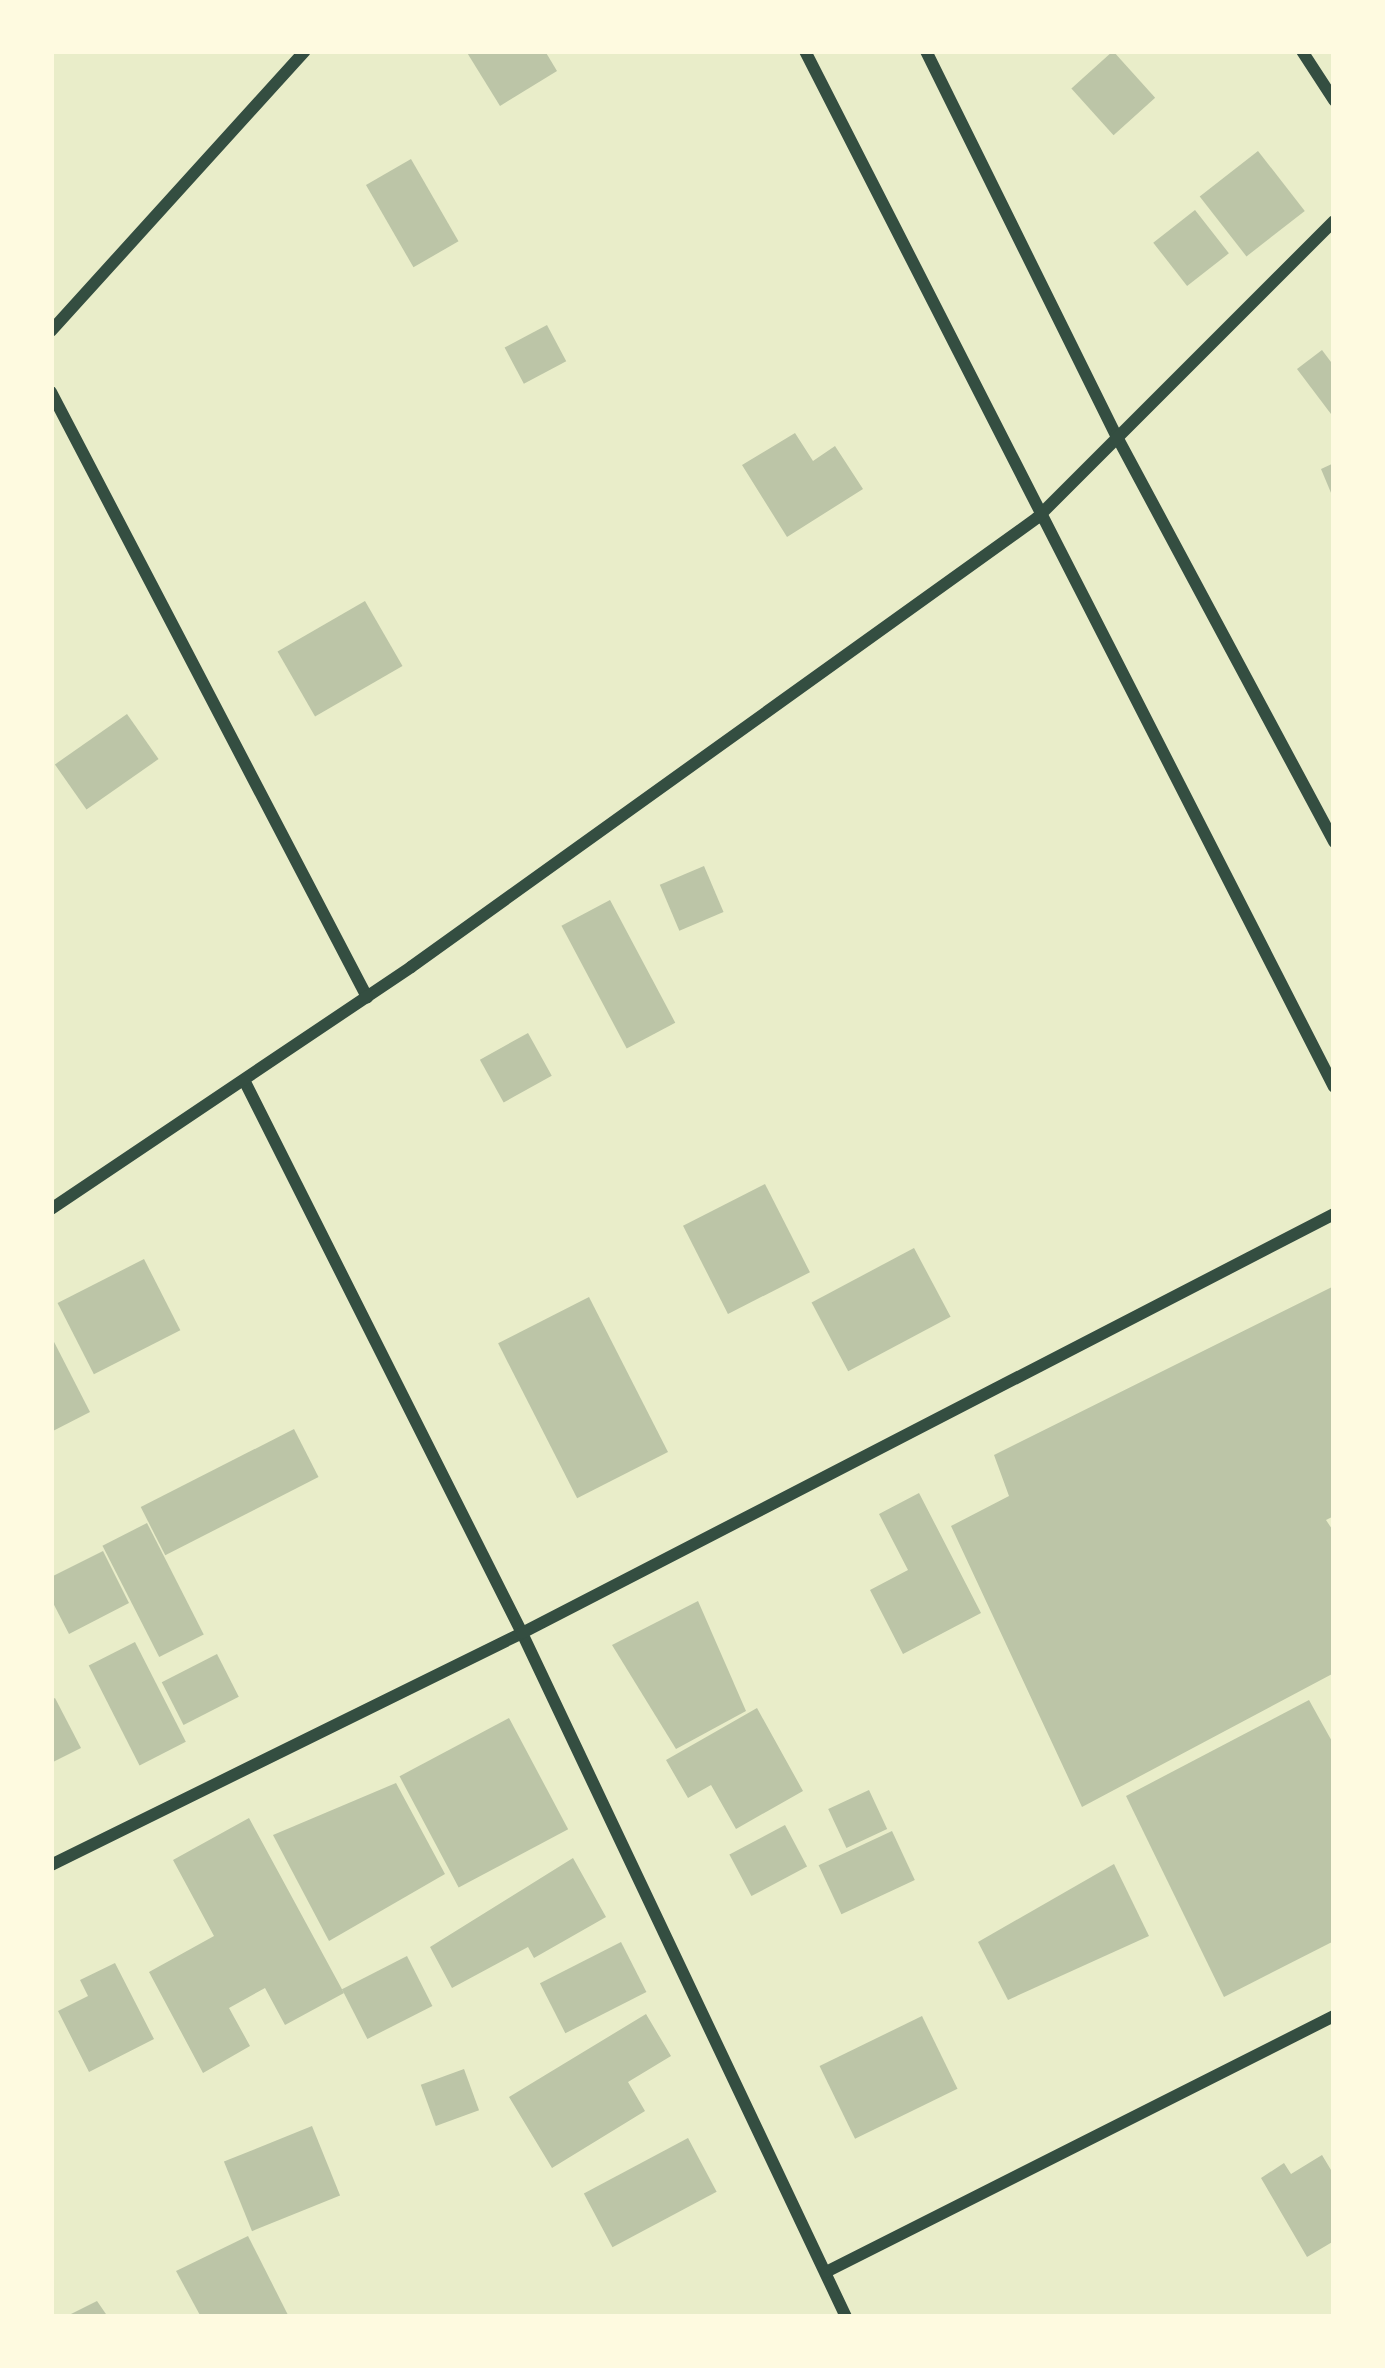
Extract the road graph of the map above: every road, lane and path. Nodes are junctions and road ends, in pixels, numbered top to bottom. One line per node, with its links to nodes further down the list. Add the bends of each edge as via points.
1 (305, 51): 7 (street)
2 (805, 51): 10 (street)
3 (926, 51): 9 (street)
4 (1302, 51): 5 (street)
5 (1334, 100)
6 (1334, 221): 9 (street)
7 (51, 331)
8 (51, 392): 12 (street)
9 (1116, 435): 10 (street); 11 (street)
10 (1037, 518): 12 (street); 14 (street)
11 (1334, 842)
12 (367, 997): 13 (street)
13 (244, 1080): 15 (street); 17 (street)
14 (1334, 1088)
15 (51, 1209)
16 (1334, 1214): 17 (street)
17 (522, 1633): 18 (street); 20 (street)
18 (51, 1864)
19 (1334, 2016): 20 (street)
20 (826, 2272): 21 (street)
21 (846, 2317)

